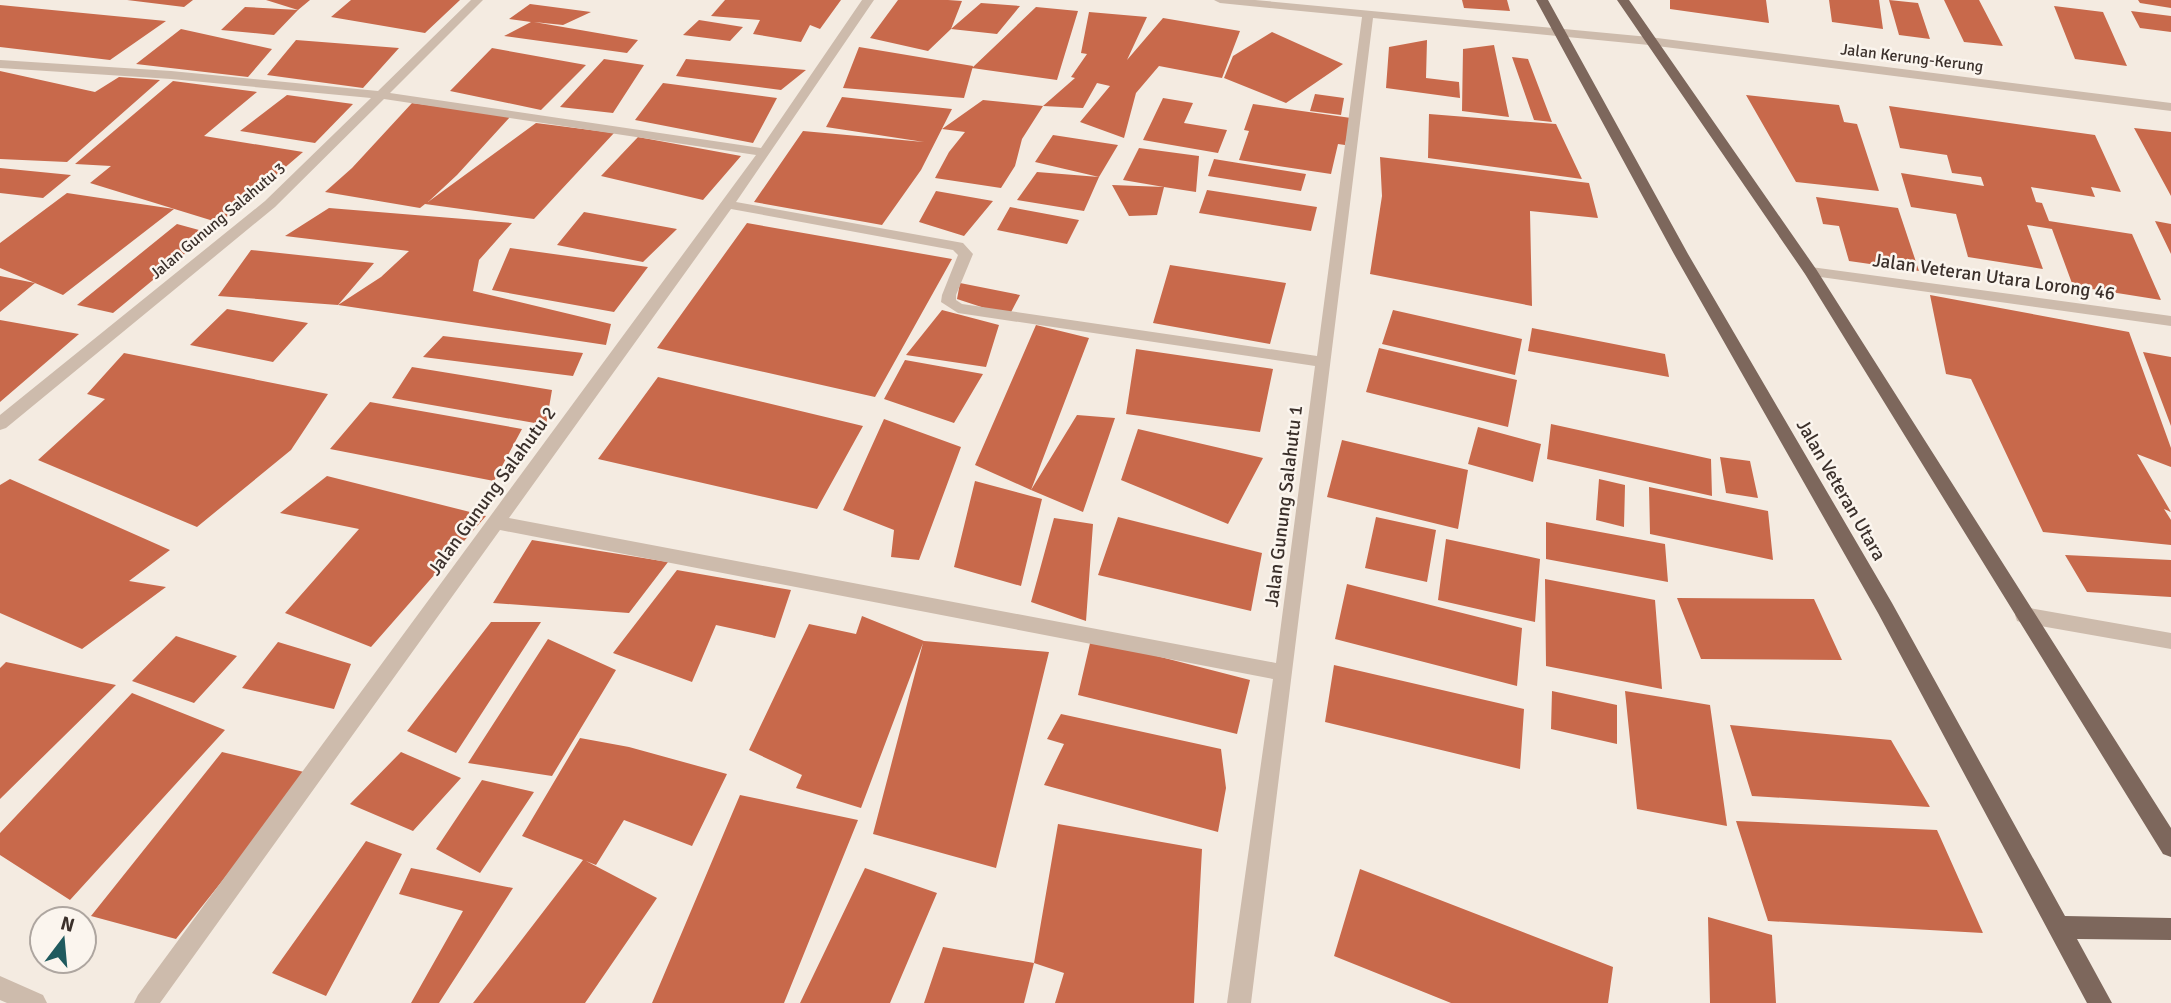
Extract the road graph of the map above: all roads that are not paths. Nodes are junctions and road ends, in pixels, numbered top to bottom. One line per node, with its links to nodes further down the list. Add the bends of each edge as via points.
1 (477, 0): 10 (street, Jalan Gunung Salahutu 3)
2 (868, 0): 12 (street, Jalan Gunung Salahutu 2)
3 (1220, 0): 6 (street, Jalan Kerung-Kerung)
4 (1542, 0): 7 (main road, Jalan Veteran Utara)
5 (1623, 0): 8 (main road)
6 (1368, 14): 7 (street, Jalan Kerung-Kerung); 16 (street, Jalan Gunung Salahutu 1)
7 (1562, 34): 8 (street, Jalan Kerung-Kerung); 23 (main road, Jalan Veteran Utara)
8 (1649, 41): 11 (street, Jalan Kerung-Kerung); 14 (main road)
9 (0, 64): 10 (street)
10 (381, 95): 12 (street); 17 (street, Jalan Gunung Salahutu 3, via 270,204)
11 (2171, 107)
12 (765, 152): 13 (street, Jalan Gunung Salahutu 2)
13 (726, 204): 16 (street, via 958,246 965,254 949,295 949,302 958,308); 18 (street, Jalan Gunung Salahutu 2)
14 (1811, 272): 15 (street, Jalan Veteran Utara Lorong 46); 19 (main road)
15 (2171, 321)
16 (1322, 362): 21 (street, Jalan Gunung Salahutu 1)
17 (0, 424)
18 (496, 522): 21 (street); 27 (street, Jalan Gunung Salahutu 2)
19 (2024, 615): 20 (street); 22 (main road)
20 (2171, 641)
21 (1284, 673): 28 (street, Jalan Gunung Salahutu 1)
22 (2171, 848)
23 (2059, 927): 24 (main road); 29 (main road, Jalan Veteran Utara)
24 (2171, 929)
25 (0, 988): 26 (street)
26 (35, 1003)
27 (146, 1003)
28 (1239, 1003)
29 (2100, 1003)

